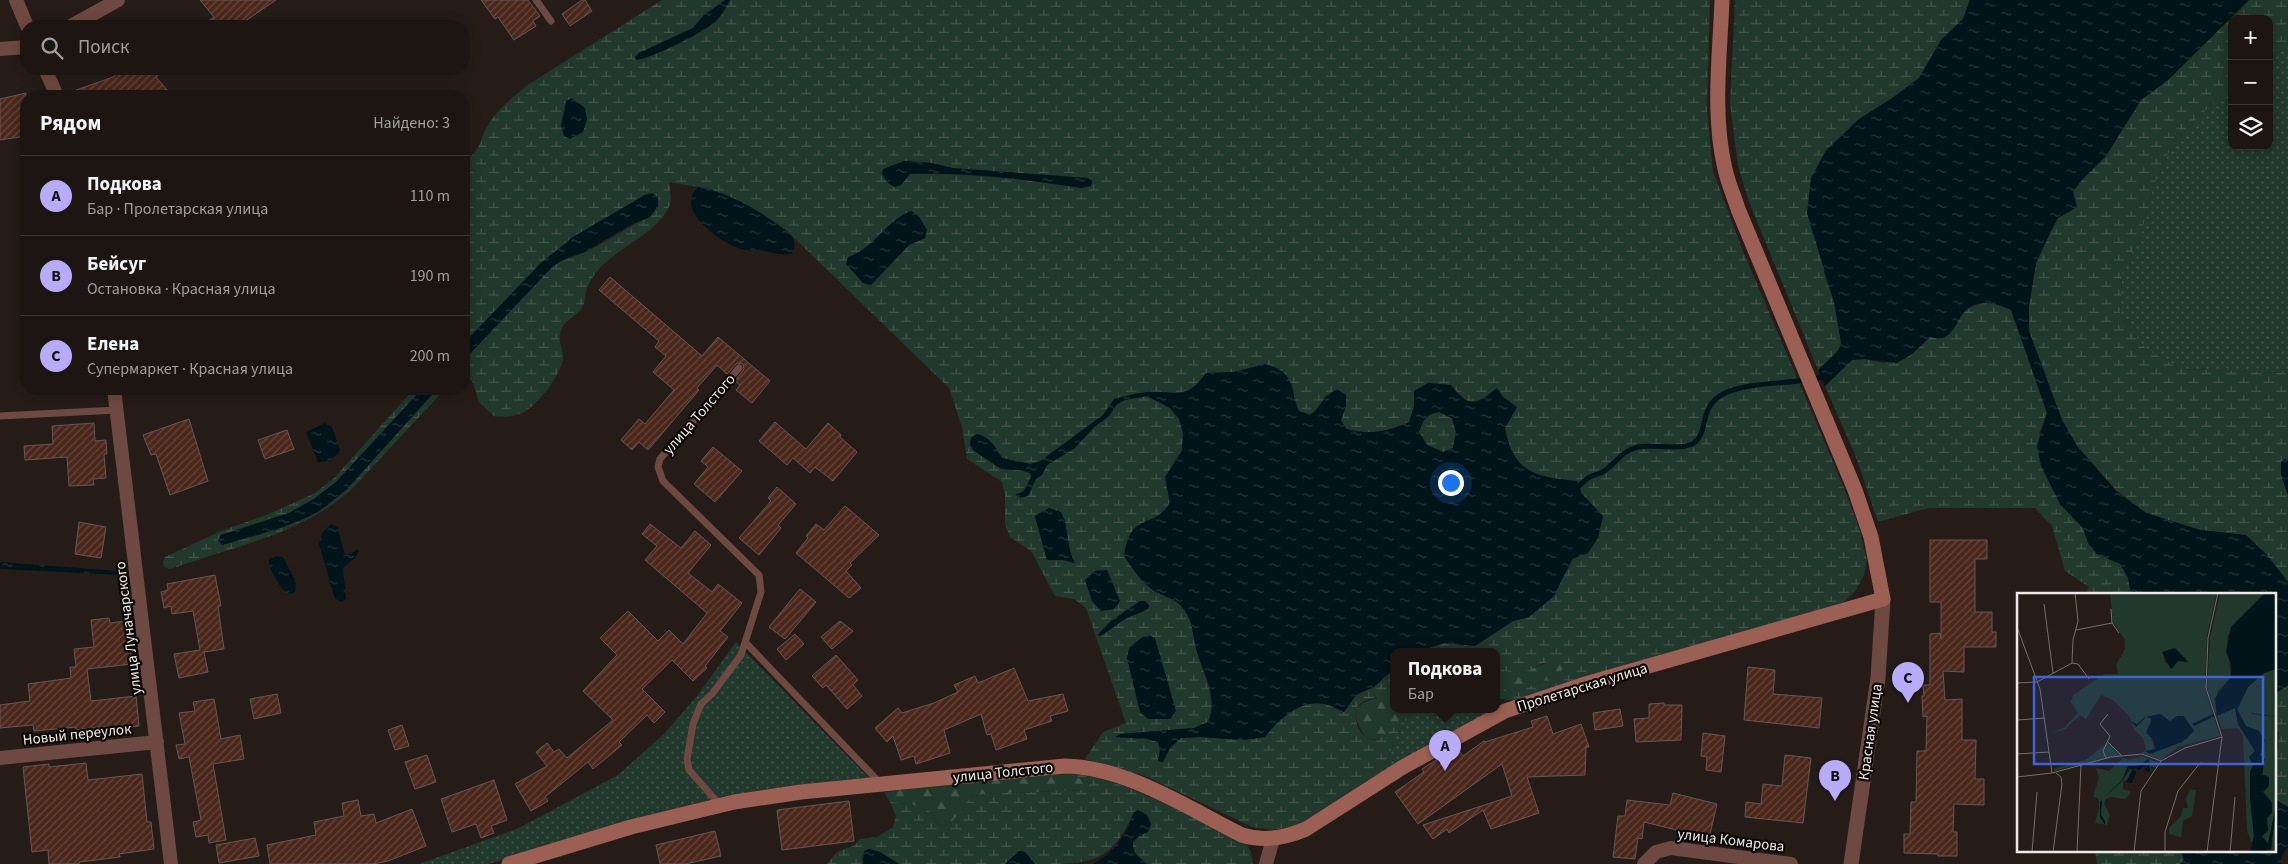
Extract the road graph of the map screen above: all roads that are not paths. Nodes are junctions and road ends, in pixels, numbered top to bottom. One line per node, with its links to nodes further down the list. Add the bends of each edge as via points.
1 (16, 0): 5 (street)
2 (118, 0): 6 (street)
3 (536, 0): 7 (lane)
4 (1722, 0): 16 (main road, via 1718,105 1719,138 1725,170 1871,537)
5 (24, 20)
6 (82, 20)
7 (551, 21)
8 (20, 47): 9 (street)
9 (0, 49)
10 (48, 75): 11 (street)
11 (54, 90)
12 (739, 368): 17 (lane, улица Толстого, via 660,459 658,467 663,481 759,575 762,588)
13 (115, 395): 14 (street, улица Луначарского)
14 (118, 410): 15 (lane); 18 (street, улица Луначарского)
15 (0, 416)
16 (1883, 599): 22 (main road, Пролетарская улица, via 1582,685 1505,711 1403,767 1306,828); 28 (street, Красная улица, via 1878,678)
17 (746, 643): 20 (lane); 21 (lane, улица Толстого, via 733,668 701,704 687,759 688,770)
18 (157, 742): 19 (street, Новый переулок); 23 (street, улица Луначарского)
19 (0, 758)
20 (882, 785): 21 (main road, улица Толстого, via 772,796); 22 (main road, улица Толстого, via 1080,766 1136,783 1242,834)
21 (720, 805): 24 (main road, улица Толстого, via 631,827)
22 (1273, 838): 25 (street)
23 (172, 864)
24 (509, 864)
25 (1266, 864)
26 (1644, 864): 27 (street, улица Комарова, via 1656,852 1671,848)
27 (1791, 864)
28 (1851, 864)

